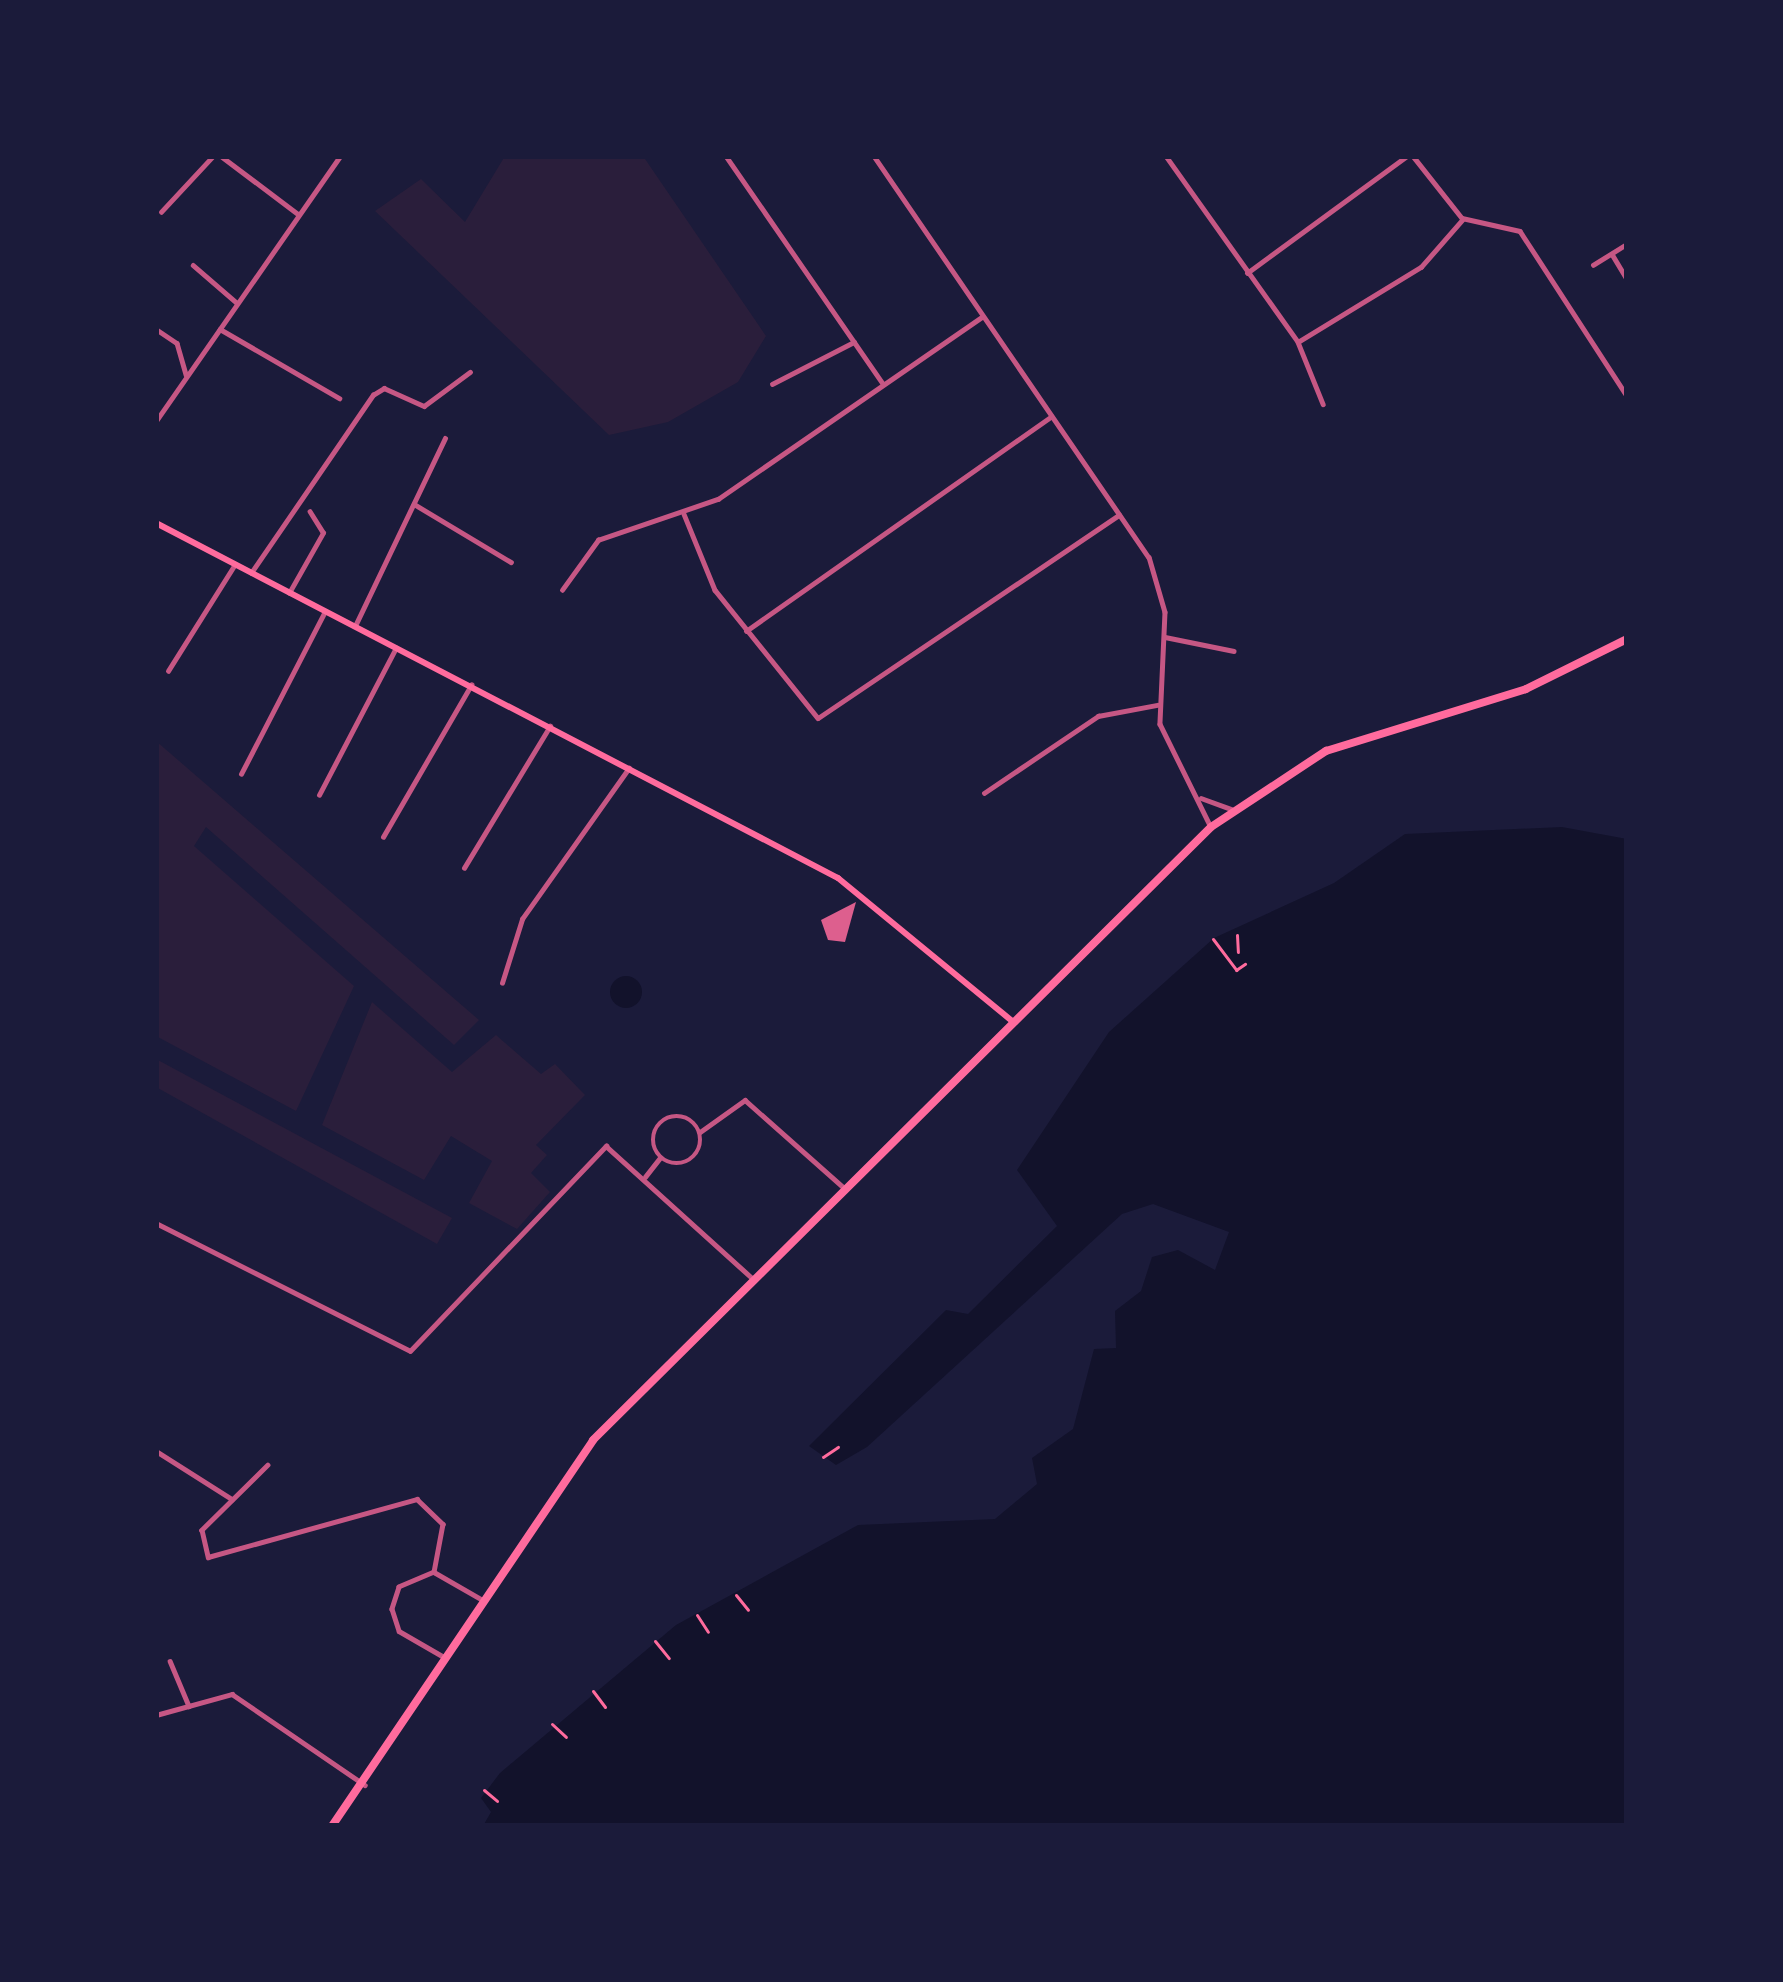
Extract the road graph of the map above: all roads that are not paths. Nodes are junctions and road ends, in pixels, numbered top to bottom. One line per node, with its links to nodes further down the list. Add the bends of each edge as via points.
1 (217, 156): 7 (street); 8 (street)
2 (340, 156): 8 (street)
3 (874, 156): 17 (street)
4 (1166, 156): 14 (street)
5 (1410, 156): 9 (street); 14 (street)
6 (730, 157): 20 (street)
7 (161, 212)
8 (298, 214): 16 (street)
9 (1462, 218): 21 (street, via 1445,248); 26 (street, via 1520,231)
10 (1627, 244): 11 (street)
11 (1612, 254): 13 (street); 15 (street)
12 (193, 265): 16 (street)
13 (1593, 265)
14 (1247, 273): 21 (street)
15 (1627, 279)
16 (237, 303): 19 (street)
17 (983, 316): 25 (street); 29 (street)
18 (156, 329): 23 (street, via 177,343)
19 (220, 329): 23 (street); 27 (street)
20 (854, 342): 24 (street); 25 (street)
21 (1298, 342): 28 (street)
22 (470, 372): 39 (street, via 424,406 384,388 373,395)
23 (186, 377): 30 (street)
24 (772, 384)
25 (884, 385): 34 (street)
26 (1627, 396)
27 (339, 398)
28 (1323, 404)
29 (1051, 417): 35 (street); 44 (street)
30 (156, 421)
31 (445, 438): 32 (street)
32 (414, 504): 37 (street); 43 (street)
33 (310, 512): 41 (street, via 323,532)
34 (684, 514): 40 (street, via 598,540); 44 (street, via 698,561)
35 (1120, 514): 44 (street, via 818,718); 45 (street, via 1159,582)
36 (156, 524): 38 (main road)
37 (511, 562)
38 (235, 564): 39 (main road); 49 (street)
39 (251, 573): 41 (main road)
40 (562, 590)
41 (290, 593): 42 (main road)
42 (325, 611): 43 (main road); 54 (street)
43 (355, 626): 47 (main road)
44 (745, 632)
45 (1165, 637): 48 (street); 51 (street)
46 (1627, 639): 58 (highway, via 1526,689 1372,731)
47 (396, 648): 50 (main road); 56 (street)
48 (1234, 651)
49 (168, 671)
50 (471, 686): 52 (main road); 60 (street)
51 (1158, 705): 55 (street, via 1098,716); 57 (street, via 1166,744)
52 (550, 726): 53 (main road); 61 (street)
53 (629, 768): 62 (street, via 522,919); 63 (main road, via 859,892)
54 (242, 774)
55 (984, 793)
56 (319, 794)
57 (1201, 798): 58 (street); 59 (street)
58 (1231, 809): 59 (highway)
59 (1211, 827): 63 (highway)
60 (383, 837)
61 (464, 868)
62 (502, 983)
63 (1012, 1022): 67 (highway)
64 (700, 1132): 65 (street, via 690,1161); 65 (street, via 668,1117 653,1136); 67 (street, via 745,1100)
65 (660, 1158): 66 (street)
66 (644, 1178): 68 (street, via 600,1150 410,1351); 69 (street)
67 (843, 1187): 69 (highway)
68 (156, 1223)
69 (753, 1279): 74 (highway, via 593,1440)
70 (156, 1450): 72 (street)
71 (268, 1465): 72 (street)
72 (233, 1499): 73 (street, via 202,1530 208,1557 417,1499 443,1524)
73 (434, 1572): 74 (street); 75 (street, via 399,1587 393,1619)
74 (481, 1599): 75 (highway)
75 (445, 1658): 79 (highway)
76 (170, 1661): 77 (street)
77 (189, 1706): 78 (street); 79 (street, via 232,1694 250,1701)
78 (156, 1715)
79 (365, 1785): 80 (highway)
80 (332, 1826)

